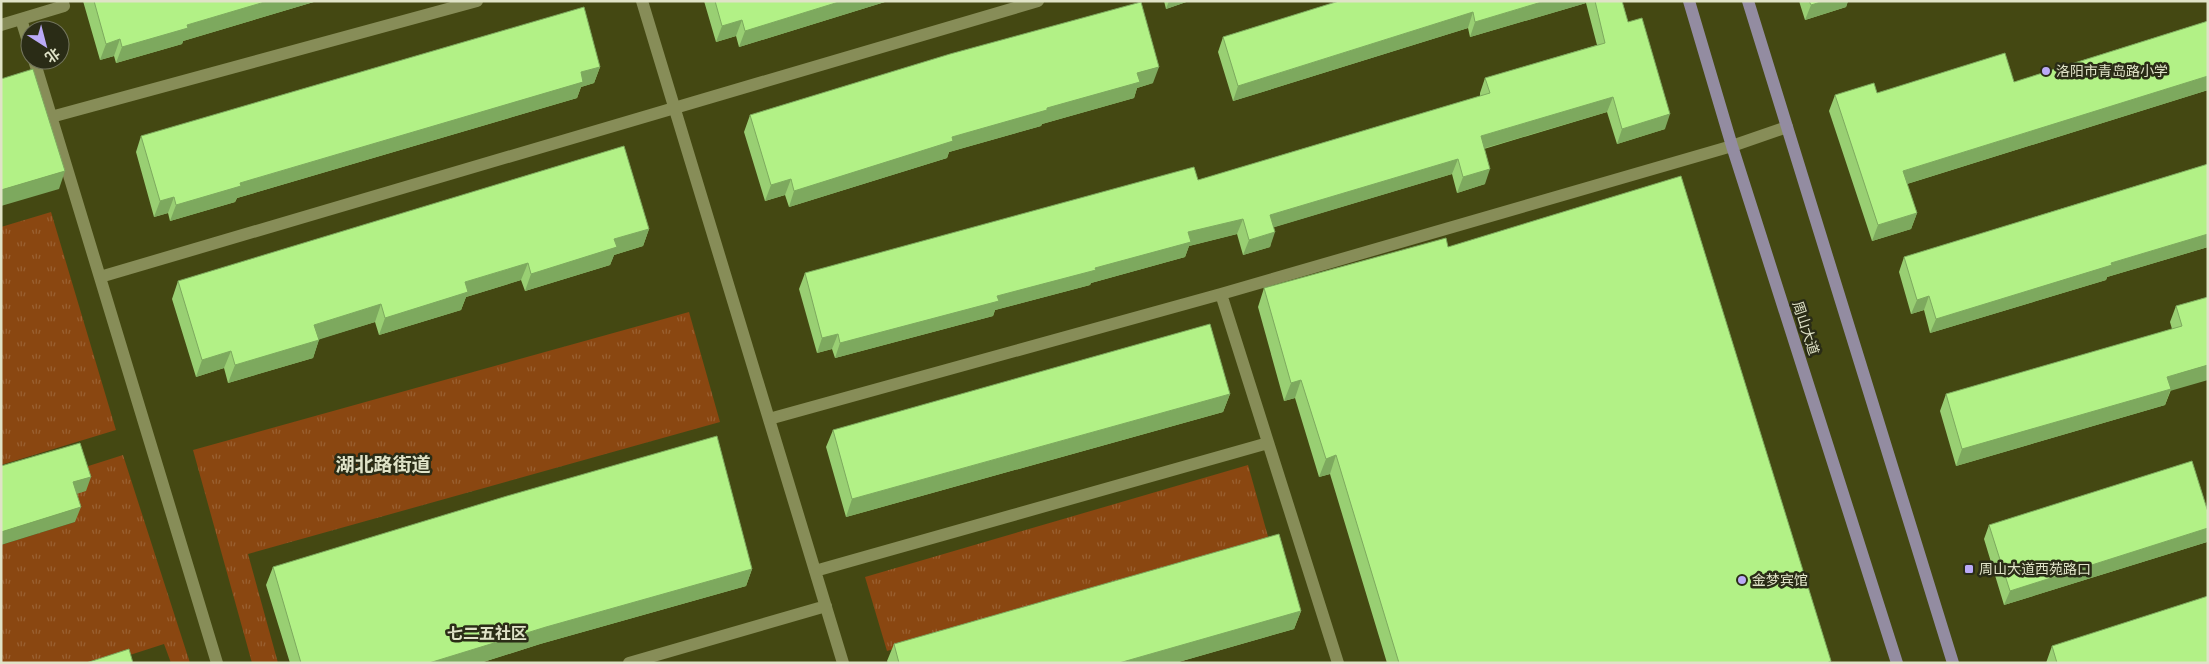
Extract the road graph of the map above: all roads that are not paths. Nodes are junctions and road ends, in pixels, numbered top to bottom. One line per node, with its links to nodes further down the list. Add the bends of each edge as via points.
1 (62, 1): 7 (lane, via 64,6)
2 (477, 1): 11 (lane)
3 (642, 1): 10 (lane)
4 (1038, 1): 10 (lane)
5 (1689, 1): 13 (main road, 周山大道)
6 (1748, 1): 12 (main road)
7 (21, 19): 8 (lane)
8 (1, 25)
9 (37, 70): 11 (lane)
10 (674, 108): 14 (lane); 16 (lane)
11 (51, 117): 14 (lane)
12 (1787, 127): 13 (lane); 25 (main road)
13 (1732, 146): 15 (lane); 24 (main road, 周山大道)
14 (100, 277): 20 (lane)
15 (1221, 294): 16 (lane); 17 (lane)
16 (769, 419): 18 (lane)
17 (1268, 443): 18 (lane); 23 (lane)
18 (815, 570): 19 (lane)
19 (826, 606): 21 (lane); 22 (lane)
20 (217, 663)
21 (629, 663)
22 (843, 663)
23 (1338, 663)
24 (1897, 663)
25 (1953, 663)

